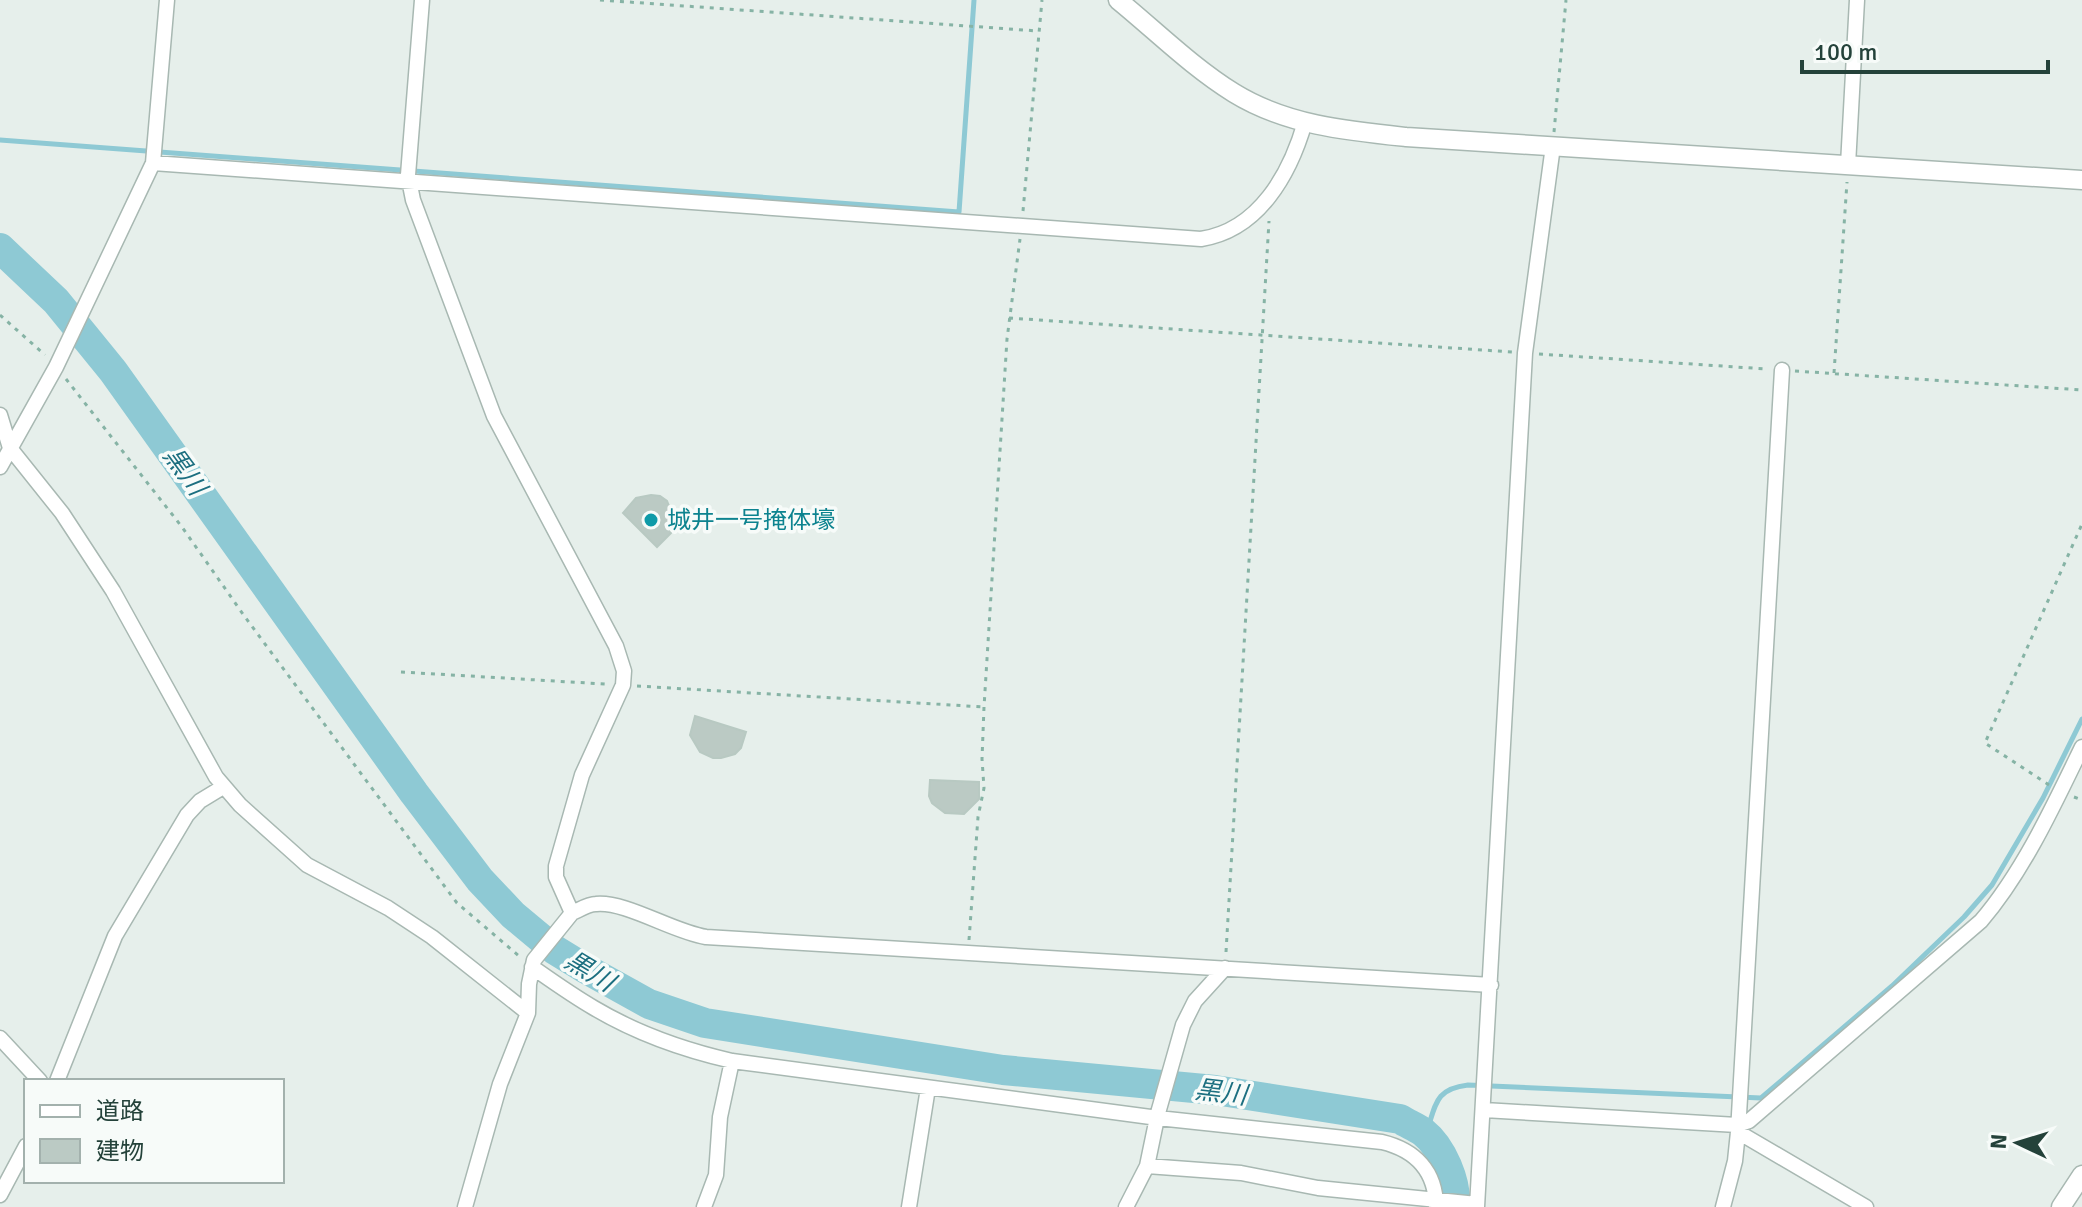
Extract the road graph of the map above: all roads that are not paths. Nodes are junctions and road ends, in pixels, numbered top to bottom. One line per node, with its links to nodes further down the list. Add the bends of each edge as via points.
1 (167, 0): 7 (street)
2 (422, 0): 10 (street)
3 (1118, 0): 5 (street, via 1236,94)
4 (1857, 0): 8 (street)
5 (1305, 122): 6 (street, via 1406,137); 10 (street, via 1292,160 1270,198 1230,231 1201,239)
6 (1553, 146): 8 (street); 20 (street, via 1525,353)
7 (153, 163): 10 (street); 13 (street, via 56,367)
8 (1848, 165): 9 (street)
9 (2082, 180)
10 (410, 182): 17 (street, via 488,403 616,646 624,671 623,685 582,775 558,859 556,877)
11 (1782, 370): 29 (street)
12 (0, 415): 13 (street)
13 (10, 448): 14 (street); 16 (street, via 96,565)
14 (0, 467)
15 (2082, 747): 29 (street, via 2004,890 1981,921)
16 (223, 787): 21 (street, via 307,865 432,937); 25 (street, via 187,815 121,925)
17 (570, 917): 18 (street); 19 (street, via 597,903 706,937)
18 (533, 964): 21 (street); 23 (street, via 594,1009 648,1035)
19 (1225, 968): 20 (street); 28 (street, via 1195,1001 1183,1025)
20 (1491, 985): 27 (street)
21 (528, 1013): 36 (street, via 500,1084)
22 (0, 1038): 24 (street)
23 (732, 1061): 26 (street); 37 (street, via 720,1117 716,1175)
24 (38, 1079)
25 (58, 1079)
26 (928, 1088): 28 (street); 38 (street)
27 (1484, 1105): 29 (street); 35 (street)
28 (1158, 1115): 31 (street); 34 (street, via 1400,1146 1421,1162)
29 (1737, 1128): 40 (street); 41 (street)
30 (24, 1150): 33 (street)
31 (1147, 1166): 34 (street, via 1241,1173); 39 (street)
32 (2082, 1175): 42 (street)
33 (0, 1195)
34 (1438, 1202): 35 (street)
35 (1474, 1205)
36 (465, 1207)
37 (704, 1207)
38 (909, 1207)
39 (1126, 1207)
40 (1723, 1207)
41 (1866, 1207)
42 (2061, 1207)

